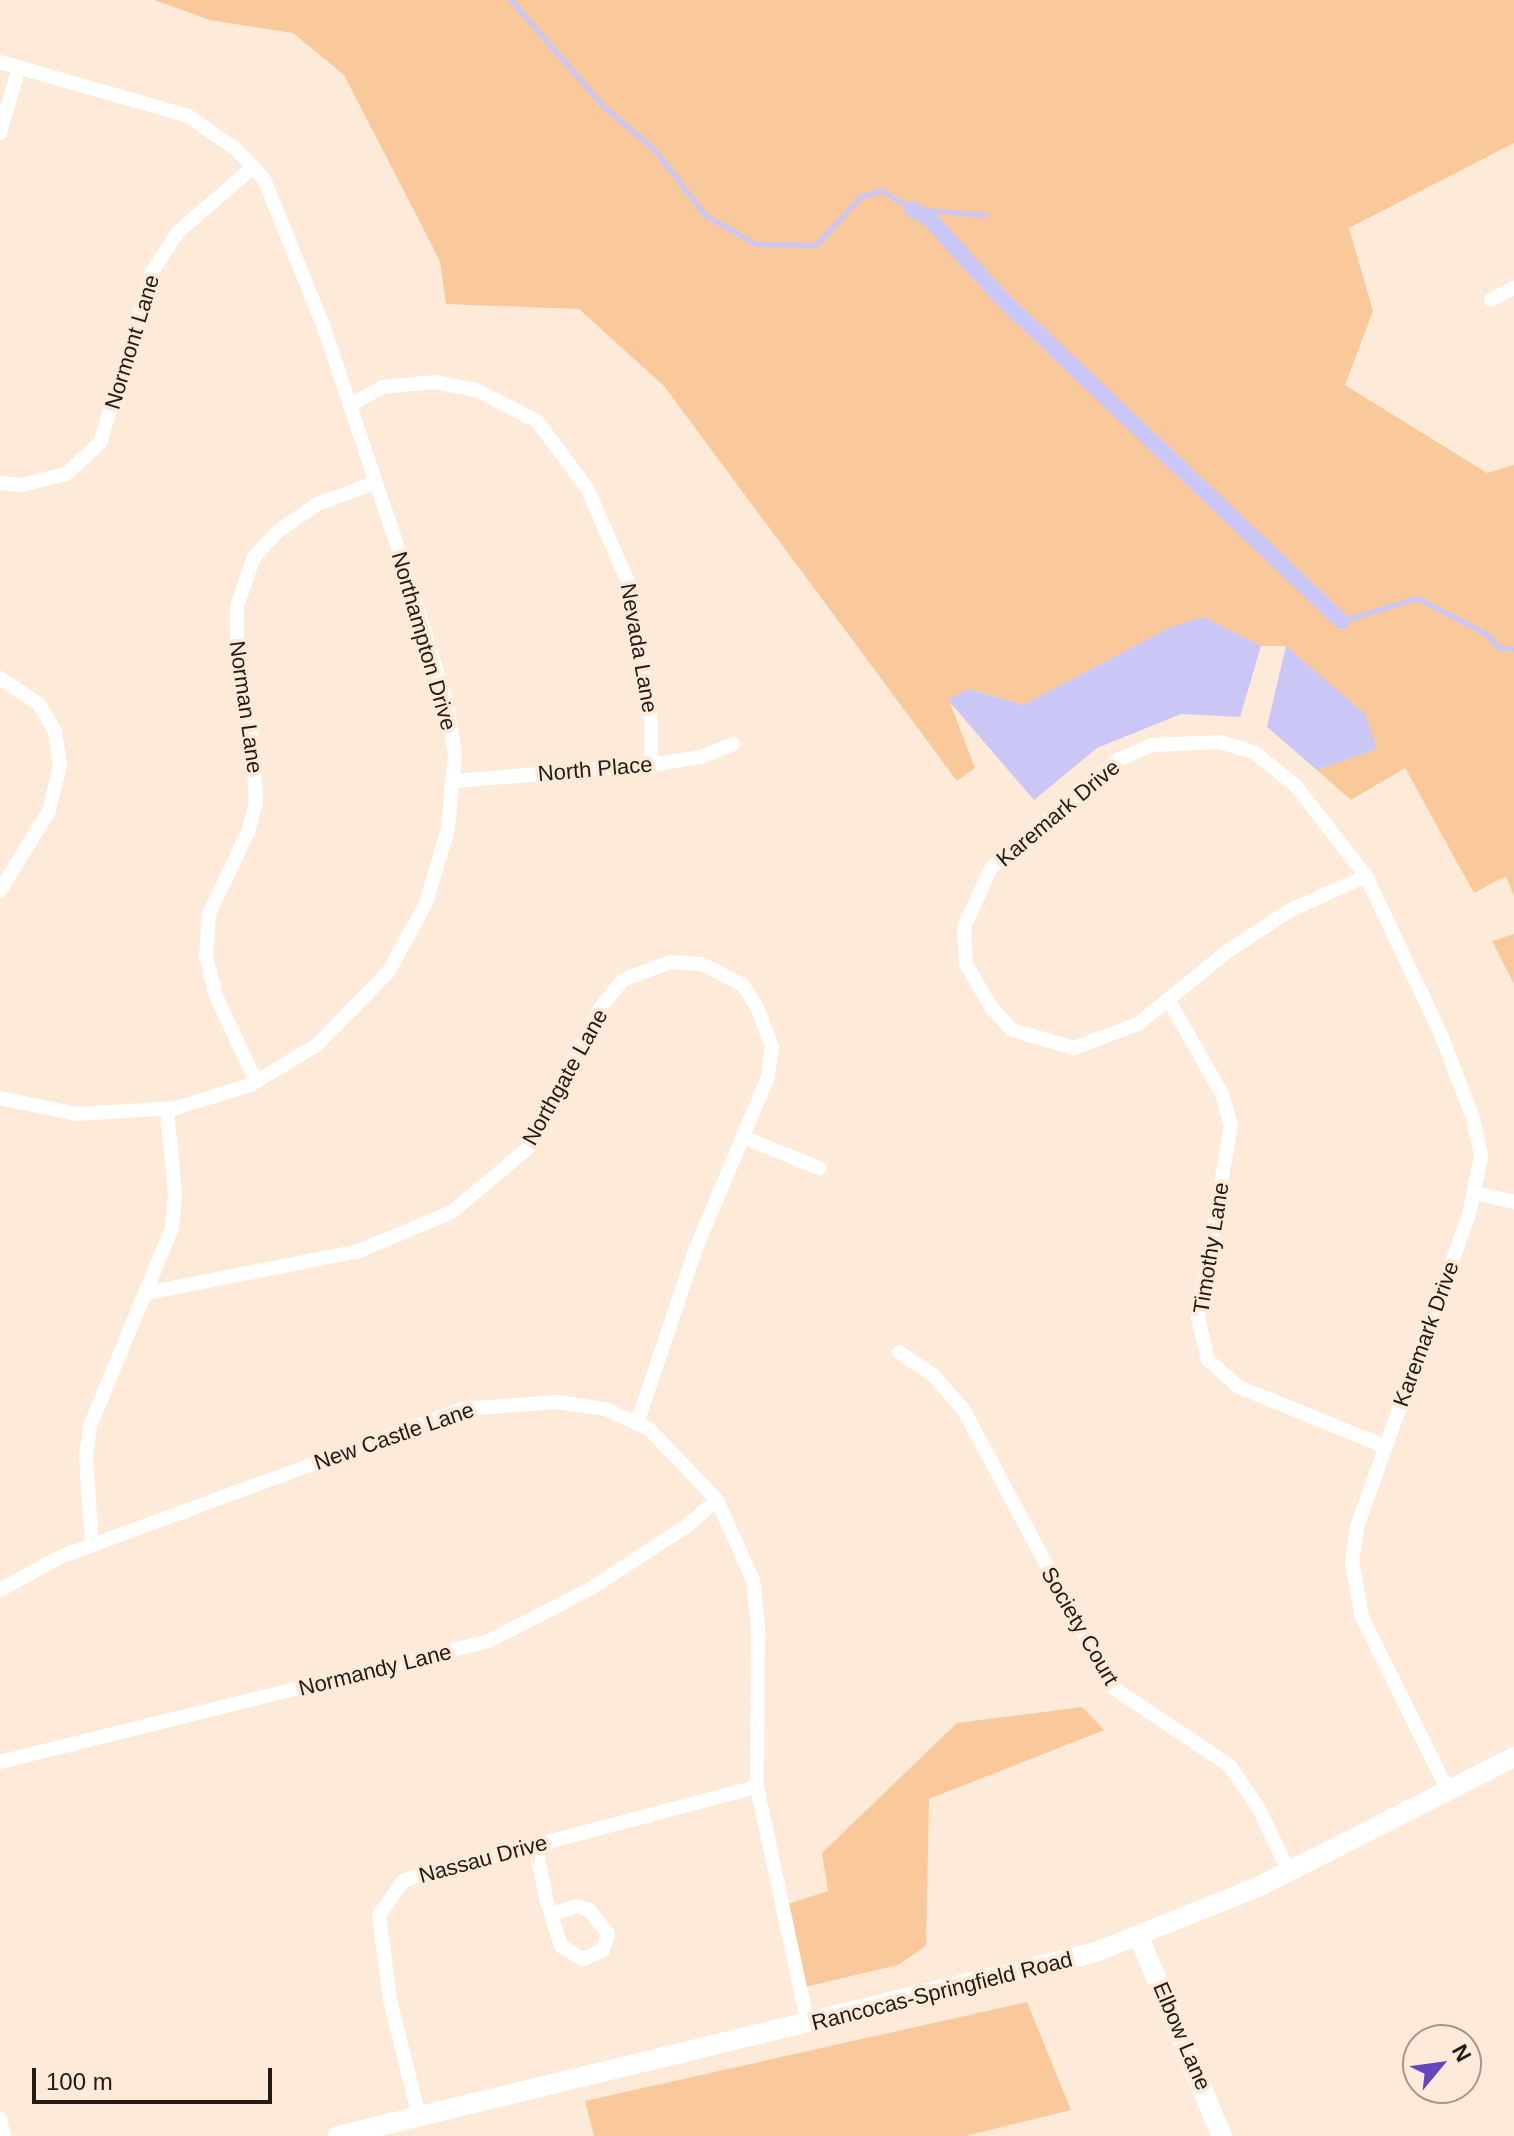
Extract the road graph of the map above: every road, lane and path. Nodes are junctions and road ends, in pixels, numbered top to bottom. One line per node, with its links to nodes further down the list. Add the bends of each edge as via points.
1 (0, 62): 2 (street, Northampton Drive)
2 (19, 67): 3 (street); 4 (street, Northampton Drive, via 188,116)
3 (0, 133)
4 (253, 167): 7 (street, Northampton Drive, via 279,206); 8 (street, Normont Lane, via 178,232 152,272 100,443 66,474 22,485)
5 (1514, 288): 6 (street)
6 (1491, 300)
7 (350, 405): 9 (street, Northampton Drive); 12 (street, Nevada Lane, via 382,387 434,382 476,390 537,421 587,488 629,584 651,721)
8 (0, 483)
9 (375, 483): 13 (street, Northampton Drive, via 447,704); 17 (street, Norman Lane, via 317,504 277,532 254,557 237,606 236,664 253,749 256,802 248,832 209,914 206,956 216,996)
10 (0, 678): 15 (street, via 39,704 55,732 60,765 49,811)
11 (733, 744): 12 (street, North Place, via 701,757)
12 (651, 765): 13 (street, North Place)
13 (455, 781): 17 (street, Northampton Drive, via 435,878 389,971 328,1037)
14 (1366, 876): 16 (street, Karemark Drive, via 1289,911); 16 (street, Karemark Drive, via 1296,786 1255,753 1220,742 1152,745 1118,760 991,868 964,927 966,964 991,1007 1012,1030 1074,1048 1138,1024); 22 (street, Karemark Drive, via 1442,1037 1473,1118 1481,1157)
15 (0, 891)
16 (1168, 999): 27 (street, Timothy Lane, via 1222,1094 1231,1125 1198,1317 1208,1360 1239,1387)
17 (256, 1082): 19 (street, Northampton Drive)
18 (0, 1098): 19 (street, Northampton Drive, via 77,1114)
19 (167, 1109): 24 (street, via 175,1211)
20 (745, 1138): 21 (street); 24 (street, Northgate Lane, via 764,1092 772,1047 757,1007 743,985 717,969 687,962 653,966 623,980 601,1007 539,1130 516,1163 452,1212 359,1251); 26 (street, Northgate Lane, via 695,1251)
21 (819, 1168)
22 (1475, 1193): 23 (street); 27 (street, Karemark Drive)
23 (1514, 1202)
24 (147, 1293): 29 (street, via 116,1354 90,1426 86,1456)
25 (899, 1352): 36 (street, Society Court, via 933,1375 963,1409 1112,1687 1230,1766 1259,1809)
26 (637, 1423): 28 (street, New Castle Lane, via 684,1459); 29 (street, New Castle Lane, via 605,1409 558,1402 462,1409)
27 (1386, 1447): 34 (street, Karemark Drive, via 1357,1527 1353,1582 1362,1617)
28 (717, 1500): 32 (street, Normandy Lane, via 590,1589 489,1641); 33 (street, New Castle Lane, via 746,1558 758,1604)
29 (92, 1545): 30 (street, New Castle Lane)
30 (0, 1590)
31 (1514, 1757): 34 (main road, Rancocas-Springfield Road)
32 (0, 1762)
33 (757, 1787): 35 (street, Nassau Drive); 39 (street, New Castle Lane)
34 (1448, 1791): 36 (main road, Rancocas-Springfield Road)
35 (535, 1845): 37 (street); 40 (street, Nassau Drive, via 404,1880 379,1915 390,2000)
36 (1289, 1872): 38 (main road, Rancocas-Springfield Road)
37 (552, 1914)
38 (1139, 1937): 39 (main road, Rancocas-Springfield Road, via 984,1983); 44 (main road, Elbow Lane)
39 (808, 2025): 40 (main road, Rancocas-Springfield Road)
40 (419, 2117): 43 (main road, Rancocas-Springfield Road)
41 (0, 2119): 42 (street)
42 (4, 2136)
43 (338, 2136)
44 (1222, 2136)

